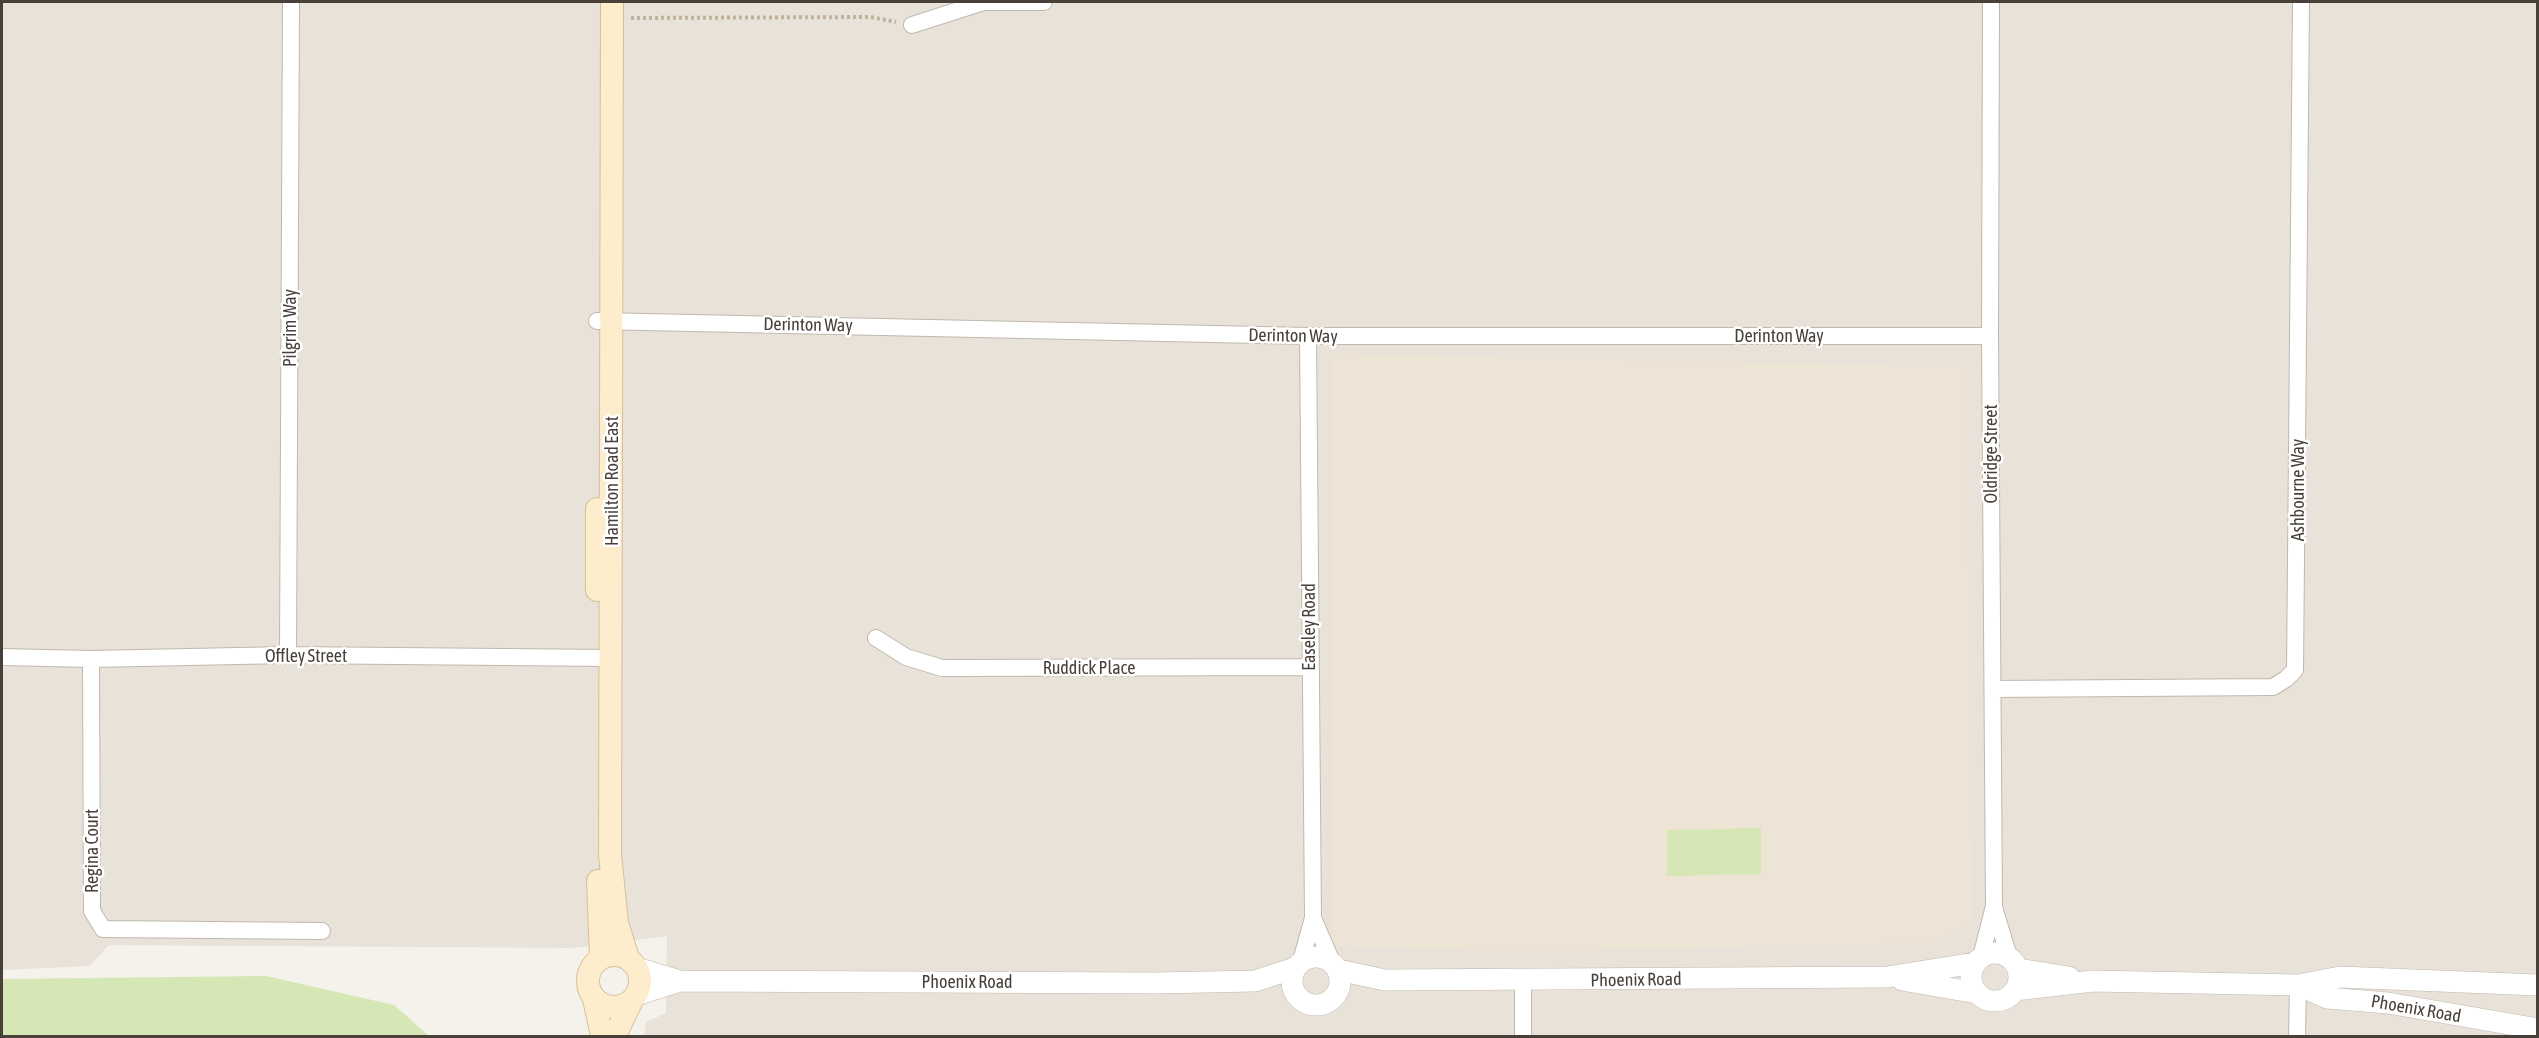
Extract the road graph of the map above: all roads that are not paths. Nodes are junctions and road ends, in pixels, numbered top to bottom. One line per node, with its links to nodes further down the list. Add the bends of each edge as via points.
1 (291, 2): 12 (street, Pilgrim Way)
2 (597, 2): 8 (main road, Hamilton Road East)
3 (1044, 2): 7 (street, via 984,3)
4 (1991, 2): 10 (street, Oldridge Street)
5 (2301, 2): 17 (street, Ashbourne Way, via 2295,670 2272,687)
6 (617, 10): 8 (main road, Hamilton Road East)
7 (912, 25)
8 (604, 321): 9 (street, Derinton Way); 15 (main road, Hamilton Road East)
9 (1308, 336): 10 (street, Derinton Way); 16 (street, Easeley Road)
10 (1990, 336): 17 (street, Oldridge Street)
11 (876, 638): 16 (street, Ruddick Place, via 906,657 942,668)
12 (288, 656): 14 (street, Offley Street); 15 (street, Offley Street)
13 (2, 657): 14 (street, Offley Street)
14 (91, 658): 20 (street, Regina Court, via 92,911 103,929)
15 (603, 658): 21 (main road, Hamilton Road East, via 597,874); 23 (main road, Hamilton Road East, via 611,865 617,922)
16 (1310, 667): 19 (street, Easeley Road)
17 (1993, 689): 18 (street, Oldridge Street)
18 (1994, 906): 22 (street, Oldridge Street); 24 (street, Oldridge Street)
19 (1314, 918): 25 (street, Easeley Road); 26 (street, Easeley Road)
20 (322, 931)
21 (601, 957): 23 (main road, via 614,954); 40 (main road, via 588,976)
22 (1978, 960): 24 (street, via 1994,952); 27 (street, Phoenix Road); 36 (street, via 1970,977)
23 (632, 963): 29 (street, Phoenix Road); 38 (main road, via 640,981)
24 (2014, 963): 32 (street, Phoenix Road); 35 (street, via 2020,979)
25 (1298, 965): 26 (street, via 1314,956 1324,957); 30 (street, Phoenix Road); 39 (street, via 1291,980)
26 (1335, 966): 28 (street, Phoenix Road); 37 (street, via 1341,980)
27 (1887, 977): 31 (street, Phoenix Road); 36 (street, Phoenix Road)
28 (1385, 980): 31 (street, Phoenix Road); 37 (street, Phoenix Road)
29 (680, 981): 30 (street, Phoenix Road); 38 (street, Phoenix Road)
30 (1255, 981): 39 (street, Phoenix Road)
31 (1523, 981): 44 (street)
32 (2093, 981): 33 (street, Phoenix Road); 35 (street, Phoenix Road)
33 (2298, 985): 34 (street, Phoenix Road, via 2340,977); 41 (street, Phoenix Road, via 2327,998 2388,1003); 45 (street)
34 (2538, 985)
35 (2015, 990): 36 (street, via 2003,1000 1994,1001)
36 (1977, 993)
37 (1335, 994): 39 (street, via 1326,1003 1316,1005)
38 (634, 997): 40 (main road, via 617,1007); 43 (main road)
39 (1298, 998)
40 (594, 999): 42 (main road)
41 (2538, 1029)
42 (602, 1036)
43 (615, 1036)
44 (1523, 1036)
45 (2297, 1036)

